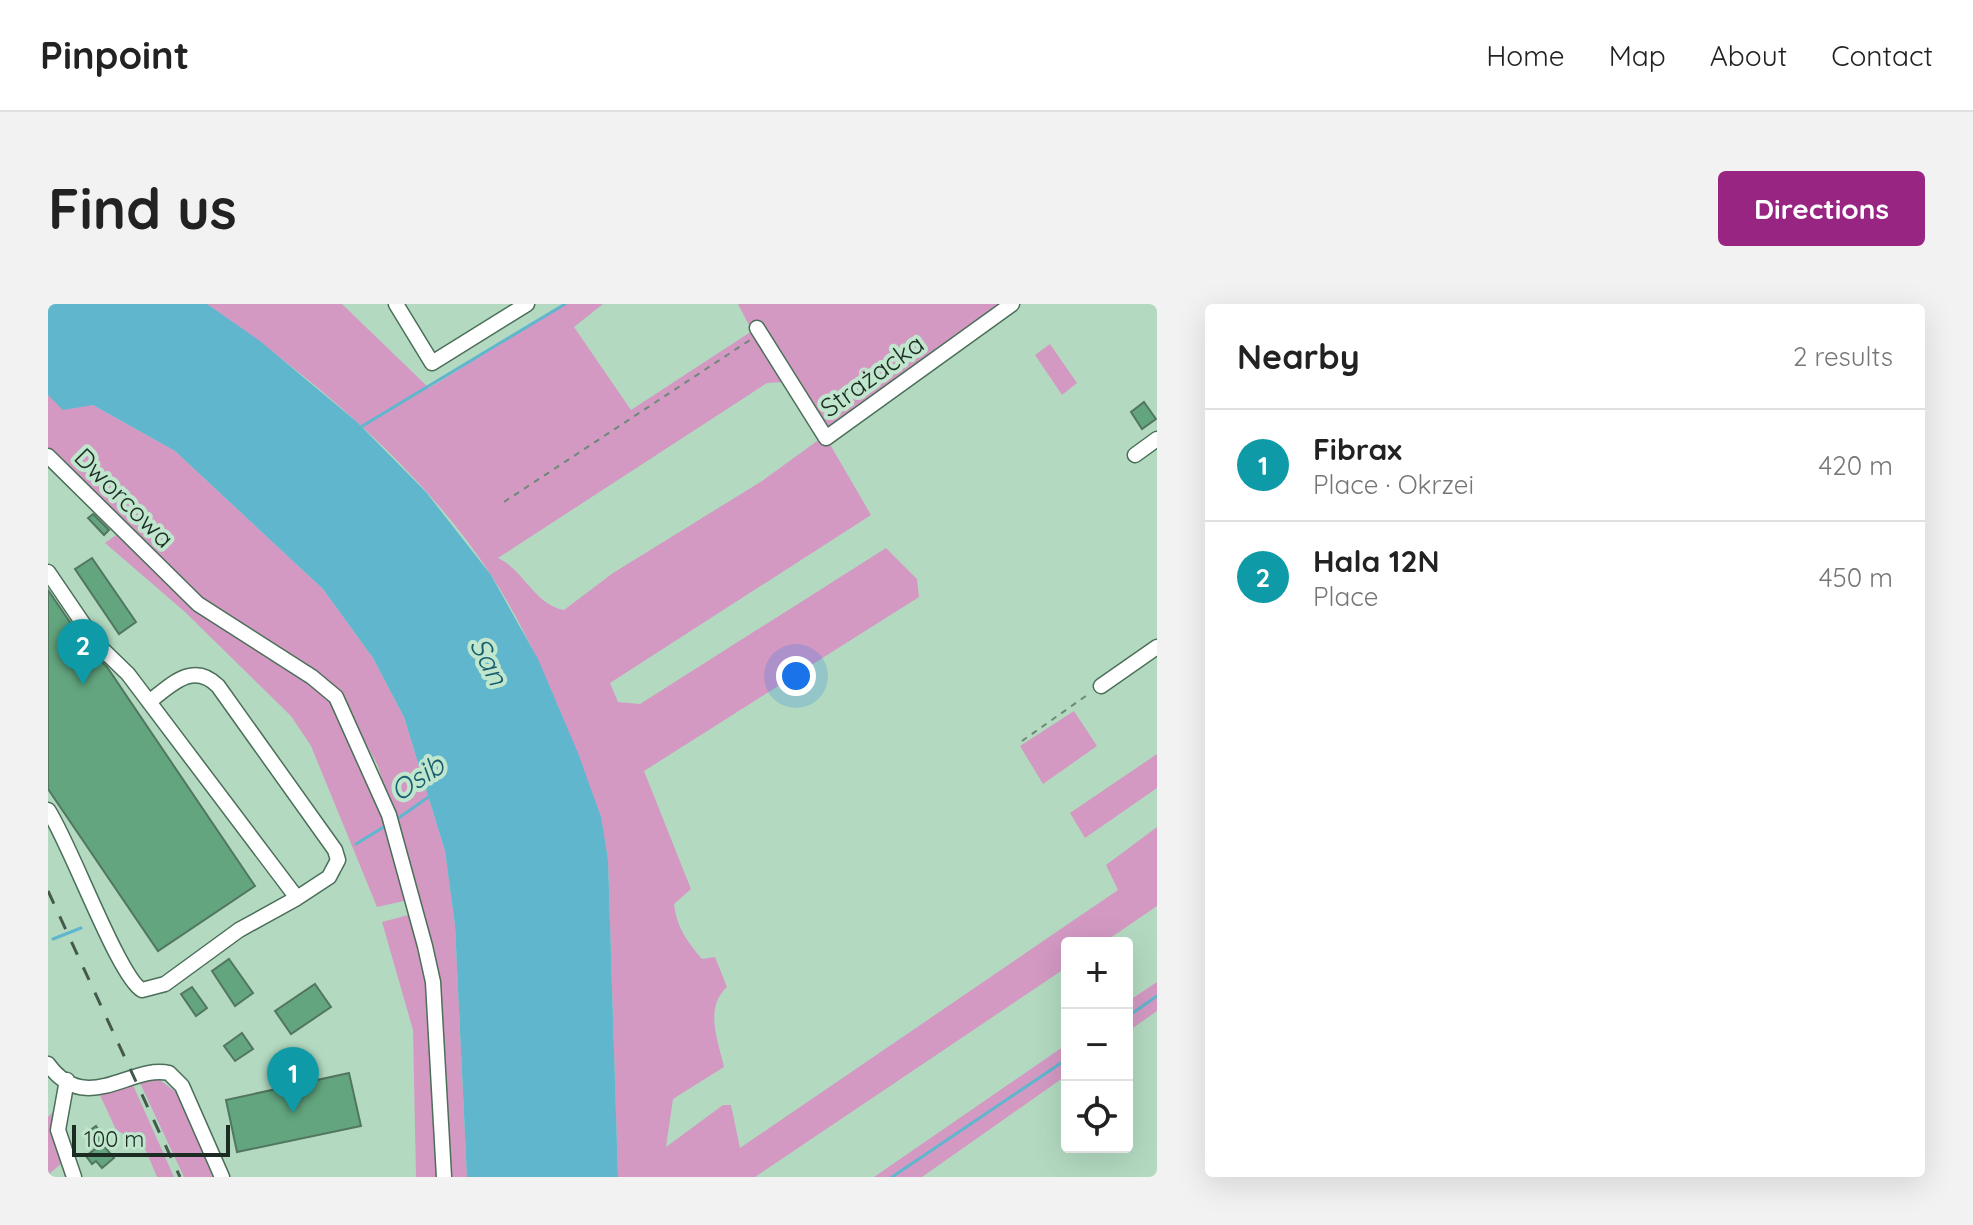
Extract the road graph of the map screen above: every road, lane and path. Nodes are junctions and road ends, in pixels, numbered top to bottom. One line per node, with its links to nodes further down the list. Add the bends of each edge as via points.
1 (396, 304): 2 (street, via 432,363)
2 (527, 304)
3 (1012, 304): 4 (street, Strażacka, via 826,438)
4 (759, 330): 8 (path)
5 (1157, 439): 6 (street)
6 (1135, 455)
7 (48, 456): 20 (street, Dworcowa, via 198,604 336,697 392,822 424,941 433,982)
8 (504, 502)
9 (48, 572): 12 (street, via 97,644)
10 (1157, 647): 11 (street)
11 (1101, 686): 13 (path)
12 (149, 702): 15 (street); 15 (street, via 192,673 218,686 335,850 338,860 329,877)
13 (1022, 741)
14 (48, 810): 15 (street, via 124,972 142,990 165,984 239,930)
15 (297, 898)
16 (48, 1064): 17 (street)
17 (67, 1080): 18 (street, via 58,1130); 19 (street, via 98,1088 150,1072 169,1073 182,1086)
18 (74, 1177)
19 (222, 1177)
20 (444, 1177)

